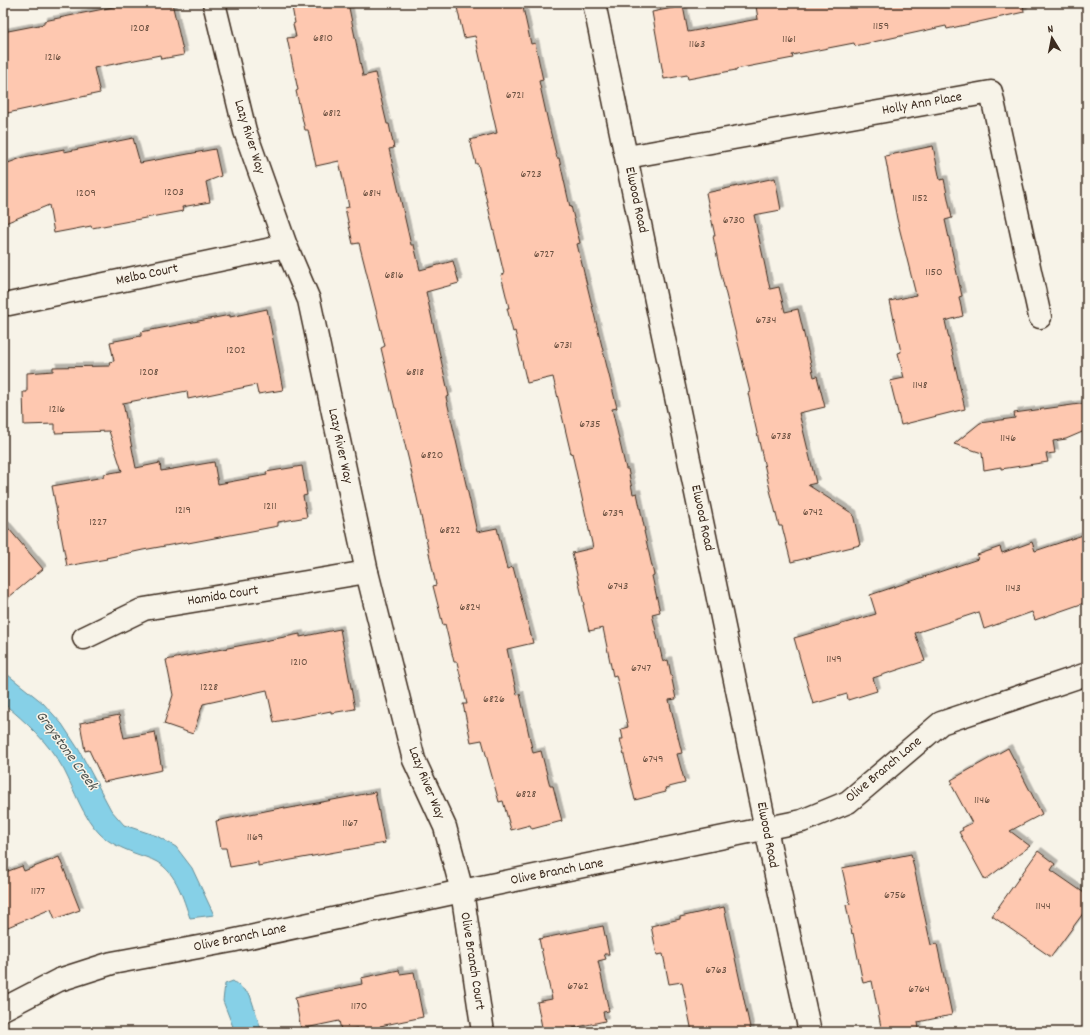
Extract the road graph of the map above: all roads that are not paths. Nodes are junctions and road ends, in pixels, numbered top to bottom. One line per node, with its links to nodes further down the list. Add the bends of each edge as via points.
1 (214, 3): 4 (street, Lazy River Way, via 245,131)
2 (594, 3): 3 (street, Elwood Road)
3 (626, 156): 6 (street, Holly Ann Place, via 991,92); 10 (street, Elwood Road)
4 (286, 246): 5 (street, Melba Court); 7 (street, Lazy River Way, via 309,300)
5 (9, 304)
6 (1040, 317)
7 (367, 572): 8 (street, Hamida Court, via 144,609); 11 (street, Lazy River Way, via 414,760 445,827)
8 (84, 638)
9 (1086, 677): 10 (street, Olive Branch Lane, via 941,723 848,802 802,821)
10 (766, 829): 11 (street, Olive Branch Lane); 14 (street, Elwood Road)
11 (462, 891): 12 (street, Olive Branch Lane, via 112,963 59,980); 13 (street, Olive Branch Court)
12 (3, 1009)
13 (483, 1032)
14 (810, 1032)

